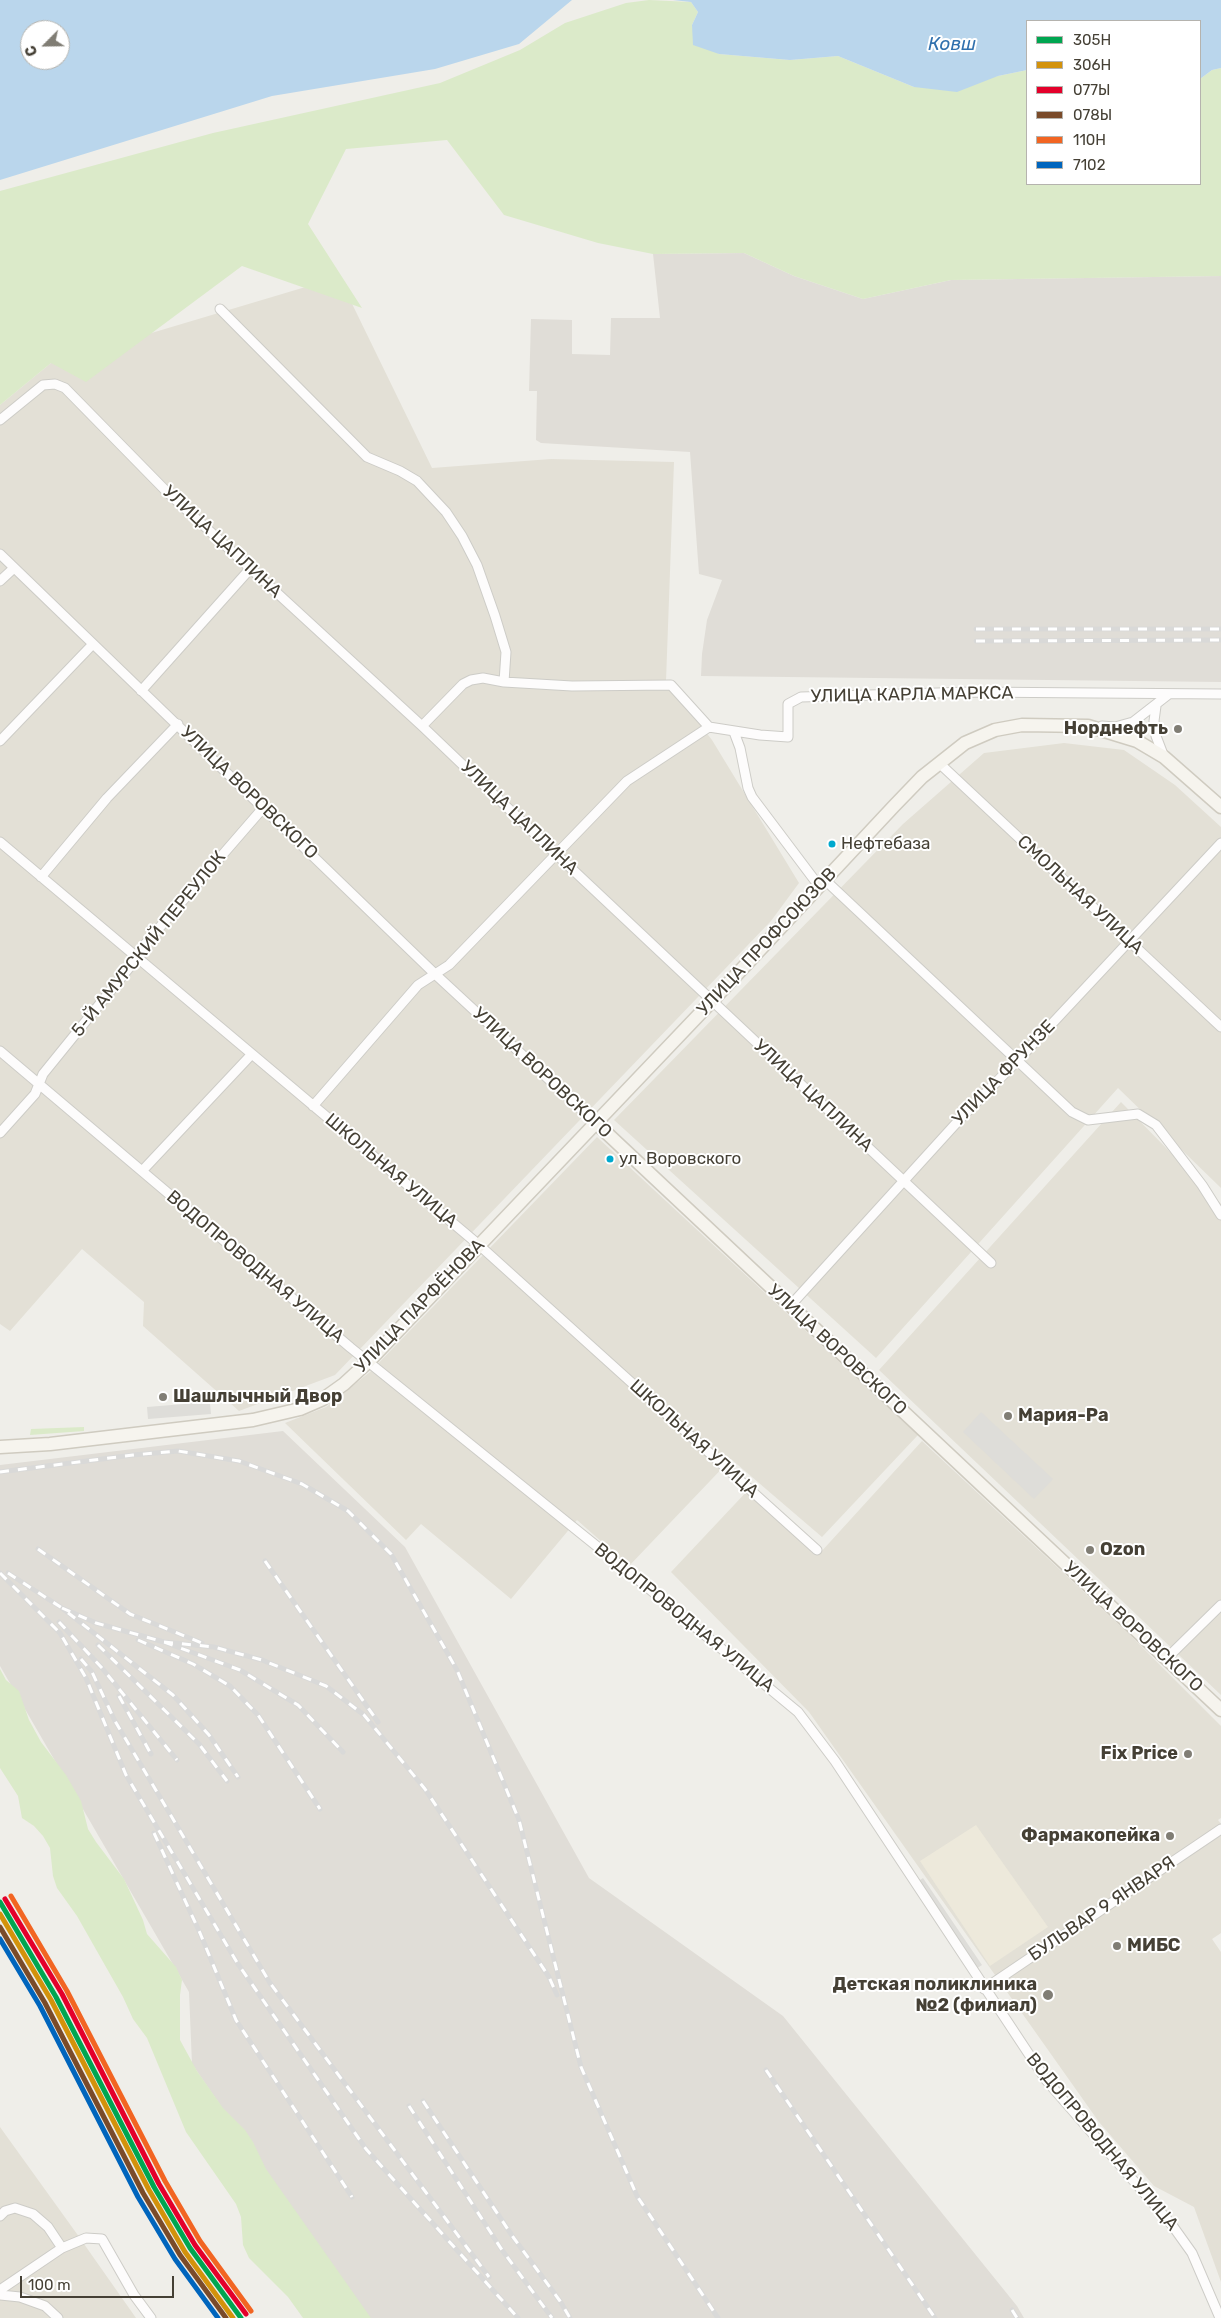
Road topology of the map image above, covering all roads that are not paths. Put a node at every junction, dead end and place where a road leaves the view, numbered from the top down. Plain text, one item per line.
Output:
1 (220, 309) dead end
2 (0, 420) edge
3 (0, 554) edge
4 (14, 568) junction
5 (250, 569) junction
6 (0, 581) edge
7 (92, 644) junction
8 (504, 682) junction
9 (142, 691) junction
10 (1169, 694) junction
11 (1221, 694) edge
12 (1156, 706) junction
13 (178, 724) junction
14 (422, 726) junction
15 (1088, 726) junction
16 (710, 727) junction
17 (734, 732) junction
18 (0, 741) edge
19 (1164, 757) junction
20 (939, 763) junction
21 (1221, 807) edge
22 (263, 808) junction
23 (0, 842) edge
24 (1221, 843) edge
25 (555, 853) junction
26 (41, 877) junction
27 (822, 883) junction
28 (1130, 940) junction
29 (137, 958) junction
30 (435, 974) junction
31 (712, 1001) junction
32 (1221, 1028) edge
33 (0, 1051) edge
34 (251, 1055) junction
35 (1018, 1060) junction
36 (38, 1084) junction
37 (313, 1106) junction
38 (596, 1123) junction
39 (0, 1133) edge
40 (142, 1171) junction
41 (903, 1181) junction
42 (1221, 1215) edge
43 (479, 1245) junction
44 (991, 1263) dead end
45 (790, 1306) junction
46 (369, 1361) junction
47 (0, 1447) edge
48 (817, 1550) dead end
49 (1221, 1605) edge
50 (1166, 1659) junction
51 (1221, 1710) edge
52 (1221, 1829) edge
53 (984, 1989) junction
54 (0, 2216) edge
55 (62, 2248) junction
56 (0, 2290) edge
57 (0, 2295) edge
58 (58, 2318) edge
59 (151, 2318) edge
60 (1220, 2318) edge

1 - 8 street
2 - 5 street, УЛИЦА ЦАПЛИНА
3 - 4 street, УЛИЦА ВОРОВСКОГО
4 - 6 street
4 - 7 street, УЛИЦА ВОРОВСКОГО
5 - 9 street
5 - 14 street, УЛИЦА ЦАПЛИНА
7 - 9 street, УЛИЦА ВОРОВСКОГО
7 - 18 street
8 - 14 street
8 - 16 street
9 - 13 street, УЛИЦА ВОРОВСКОГО
10 - 11 street, УЛИЦА КАРЛА МАРКСА
10 - 12 street
10 - 17 street, УЛИЦА КАРЛА МАРКСА
12 - 15 street
12 - 19 street
13 - 22 street, УЛИЦА ВОРОВСКОГО
13 - 26 street
14 - 25 street, УЛИЦА ЦАПЛИНА
15 - 19 main road, УЛИЦА ПРОФСОЮЗОВ
15 - 20 main road, УЛИЦА ПРОФСОЮЗОВ
16 - 17 street, УЛИЦА КАРЛА МАРКСА
16 - 25 street
17 - 27 street
19 - 21 main road, УЛИЦА ПРОФСОЮЗОВ
20 - 27 main road, УЛИЦА ПРОФСОЮЗОВ
20 - 28 street, СМОЛЬНАЯ УЛИЦА
22 - 29 street, 5-Й АМУРСКИЙ ПЕРЕУЛОК
22 - 30 street, УЛИЦА ВОРОВСКОГО
23 - 26 street, ШКОЛЬНАЯ УЛИЦА
24 - 28 street, УЛИЦА ФРУНЗЕ
25 - 30 street
25 - 31 street, УЛИЦА ЦАПЛИНА
26 - 29 street, ШКОЛЬНАЯ УЛИЦА
27 - 31 main road, УЛИЦА ПРОФСОЮЗОВ
27 - 35 street
28 - 32 street, СМОЛЬНАЯ УЛИЦА
28 - 35 street, УЛИЦА ФРУНЗЕ
29 - 34 street, ШКОЛЬНАЯ УЛИЦА
29 - 36 street, 5-Й АМУРСКИЙ ПЕРЕУЛОК
30 - 37 street
30 - 38 street, УЛИЦА ВОРОВСКОГО
31 - 38 main road, УЛИЦА ПРОФСОЮЗОВ
31 - 41 street, УЛИЦА ЦАПЛИНА
33 - 36 street, ВОДОПРОВОДНАЯ УЛИЦА
34 - 37 street, ШКОЛЬНАЯ УЛИЦА
34 - 40 street
35 - 41 street, УЛИЦА ФРУНЗЕ
35 - 42 street
36 - 39 street, 5-Й АМУРСКИЙ ПЕРЕУЛОК
36 - 40 street, ВОДОПРОВОДНАЯ УЛИЦА
37 - 43 street, ШКОЛЬНАЯ УЛИЦА
38 - 43 main road, УЛИЦА ПАРФЁНОВА
38 - 45 main road, УЛИЦА ВОРОВСКОГО
40 - 46 street, ВОДОПРОВОДНАЯ УЛИЦА
41 - 44 street, УЛИЦА ЦАПЛИНА
41 - 45 street, УЛИЦА ФРУНЗЕ
43 - 46 main road, УЛИЦА ПАРФЁНОВА
43 - 48 street, ШКОЛЬНАЯ УЛИЦА
45 - 50 main road, УЛИЦА ВОРОВСКОГО
46 - 47 main road, УЛИЦА ПАРФЁНОВА
46 - 53 street, ВОДОПРОВОДНАЯ УЛИЦА
49 - 50 street
50 - 51 main road, УЛИЦА ВОРОВСКОГО
52 - 53 street, БУЛЬВАР 9 ЯНВАРЯ
53 - 60 street, ВОДОПРОВОДНАЯ УЛИЦА
54 - 55 street
55 - 56 street
55 - 59 street
57 - 58 street

